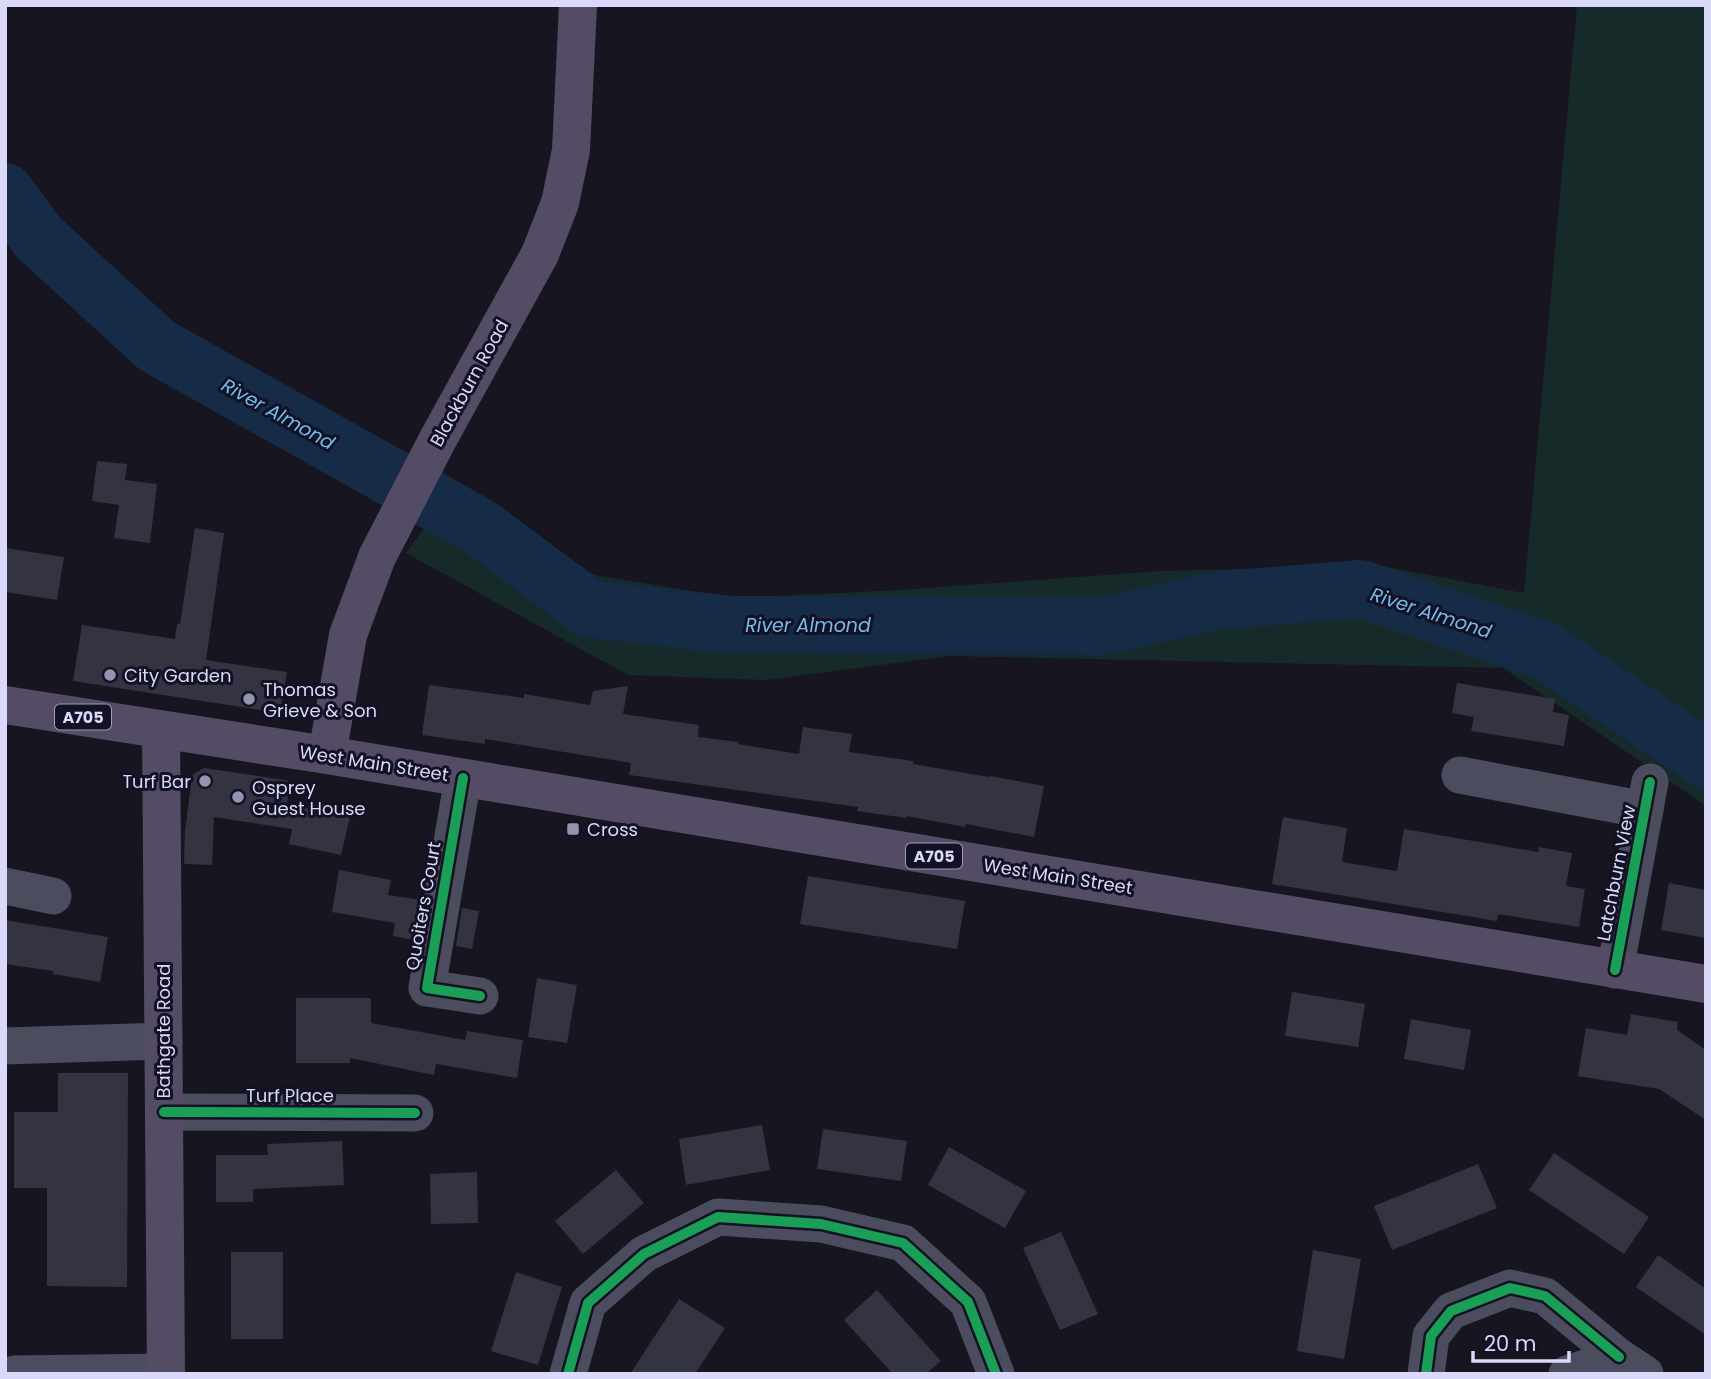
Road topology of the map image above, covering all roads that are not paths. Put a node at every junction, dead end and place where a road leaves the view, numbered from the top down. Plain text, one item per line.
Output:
1 (578, 5) edge
2 (5, 705) edge
3 (161, 730) junction
4 (327, 755) junction
5 (1460, 775) dead end
6 (463, 778) junction
7 (5, 886) edge
8 (52, 896) dead end
9 (1615, 970) junction
10 (1705, 985) edge
11 (480, 996) dead end
12 (164, 1041) junction
13 (5, 1046) edge
14 (164, 1111) junction
15 (415, 1113) dead end
16 (1632, 1365) edge
17 (166, 1373) edge
18 (14, 1374) edge
19 (568, 1374) edge
20 (996, 1374) edge
21 (1426, 1374) edge
22 (1567, 1374) edge

1 - 4 main road, Blackburn Road
2 - 3 main road, A705
3 - 4 main road, West Main Street / A705
3 - 12 main road, Bathgate Road
4 - 6 main road, West Main Street / A705
5 - 9 street, Latchburn View
6 - 9 main road, West Main Street / A705
6 - 11 street, Quoiters Court
7 - 8 street
9 - 10 main road, West Main Street / A705
12 - 13 street
12 - 14 main road, Bathgate Road
14 - 15 street, Turf Place
14 - 17 main road, Bathgate Road
16 - 21 street
16 - 22 street
17 - 18 street
19 - 20 street

